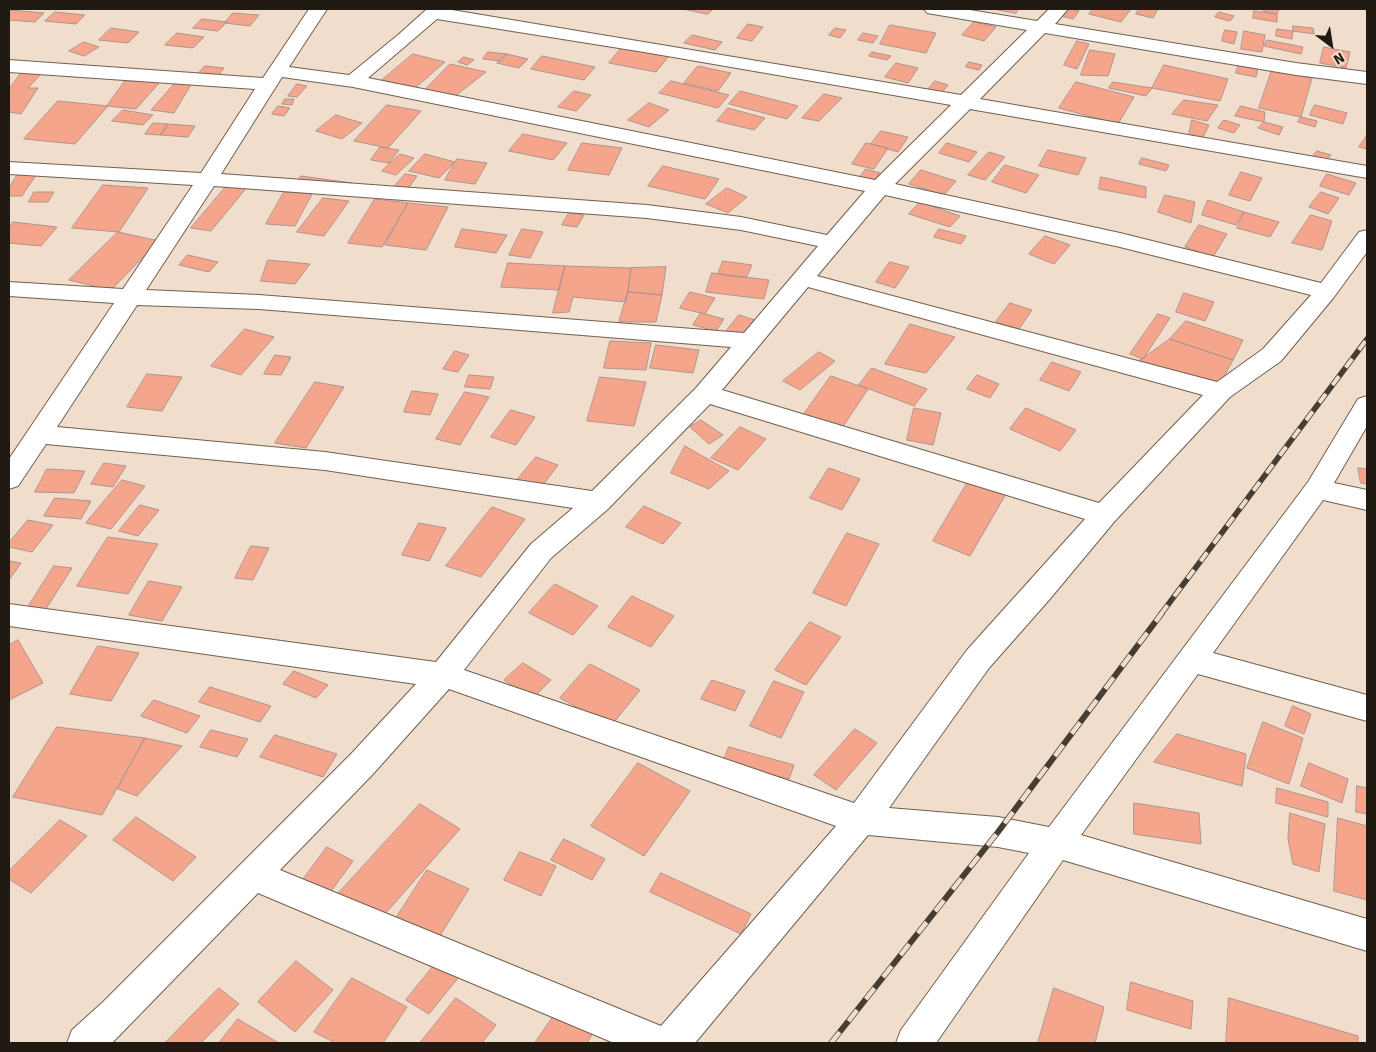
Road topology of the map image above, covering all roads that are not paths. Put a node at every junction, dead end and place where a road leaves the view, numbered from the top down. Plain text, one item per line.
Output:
1 (318, 9) edge
2 (933, 9) edge
3 (435, 11) edge
4 (1051, 18) edge
5 (9, 66) edge
6 (274, 78) junction
7 (1367, 78) edge
8 (353, 81) junction
9 (968, 102) junction
10 (9, 168) edge
11 (1367, 172) edge
12 (208, 179) junction
13 (880, 187) junction
14 (1367, 237) edge
15 (834, 243) junction
16 (803, 279) junction
17 (9, 289) edge
18 (1326, 292) junction
19 (130, 297) junction
20 (750, 341) junction
21 (1221, 391) junction
22 (706, 394) junction
23 (1367, 405) edge
24 (37, 434) junction
25 (9, 478) edge
26 (1317, 490) junction
27 (1367, 500) edge
28 (598, 502) junction
29 (1104, 515) junction
30 (9, 615) edge
31 (1193, 660) junction
32 (443, 675) junction
33 (1367, 708) edge
34 (861, 820) junction
35 (1056, 843) junction
36 (253, 875) junction
37 (1367, 935) edge
38 (85, 1043) edge
39 (657, 1043) edge
40 (671, 1043) edge
41 (914, 1043) edge

1 - 6 street
2 - 4 street
3 - 8 street
3 - 9 street
4 - 7 street
4 - 9 street
5 - 6 street
6 - 8 street
6 - 12 street
8 - 13 street
9 - 11 street
9 - 13 street
10 - 12 street
12 - 15 street
12 - 19 street
13 - 15 street
13 - 18 street
14 - 18 street
15 - 16 street
16 - 20 street
16 - 21 street
17 - 19 street
18 - 21 street
19 - 20 street
19 - 24 street
20 - 22 street
21 - 29 street
22 - 28 street
22 - 29 street
23 - 26 street
24 - 25 street
24 - 28 street
26 - 27 street
26 - 31 street
28 - 32 street
29 - 34 street
30 - 32 street
31 - 33 street
31 - 35 street
32 - 34 street
32 - 36 street
34 - 35 street
34 - 40 street
35 - 37 street
35 - 41 street
36 - 38 street
36 - 39 street

